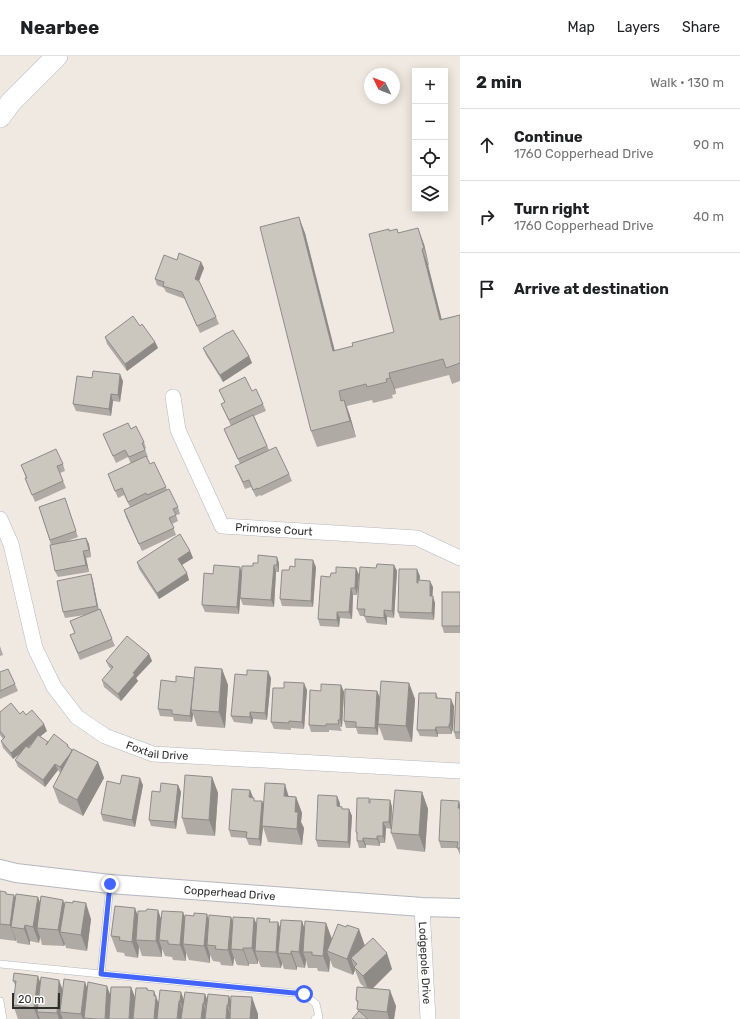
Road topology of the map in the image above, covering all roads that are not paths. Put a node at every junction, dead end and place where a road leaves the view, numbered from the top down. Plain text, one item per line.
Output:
1 (57, 56) edge
2 (0, 117) edge
3 (173, 397) dead end
4 (0, 519) edge
5 (460, 558) edge
6 (460, 771) edge
7 (0, 870) edge
8 (110, 884) junction
9 (422, 907) junction
10 (460, 908) edge
11 (0, 964) edge
12 (101, 974) junction
13 (0, 1000) edge
14 (3, 1019) edge
15 (315, 1019) edge
16 (428, 1019) edge

1 - 2 main road
3 - 5 street, Primrose Court
4 - 6 street, Foxtail Drive
7 - 8 street, Copperhead Drive
8 - 9 street, Copperhead Drive
8 - 12 lane
9 - 10 street, Copperhead Drive
9 - 16 street, Lodgepole Drive
11 - 12 lane
12 - 15 lane
13 - 14 lane

